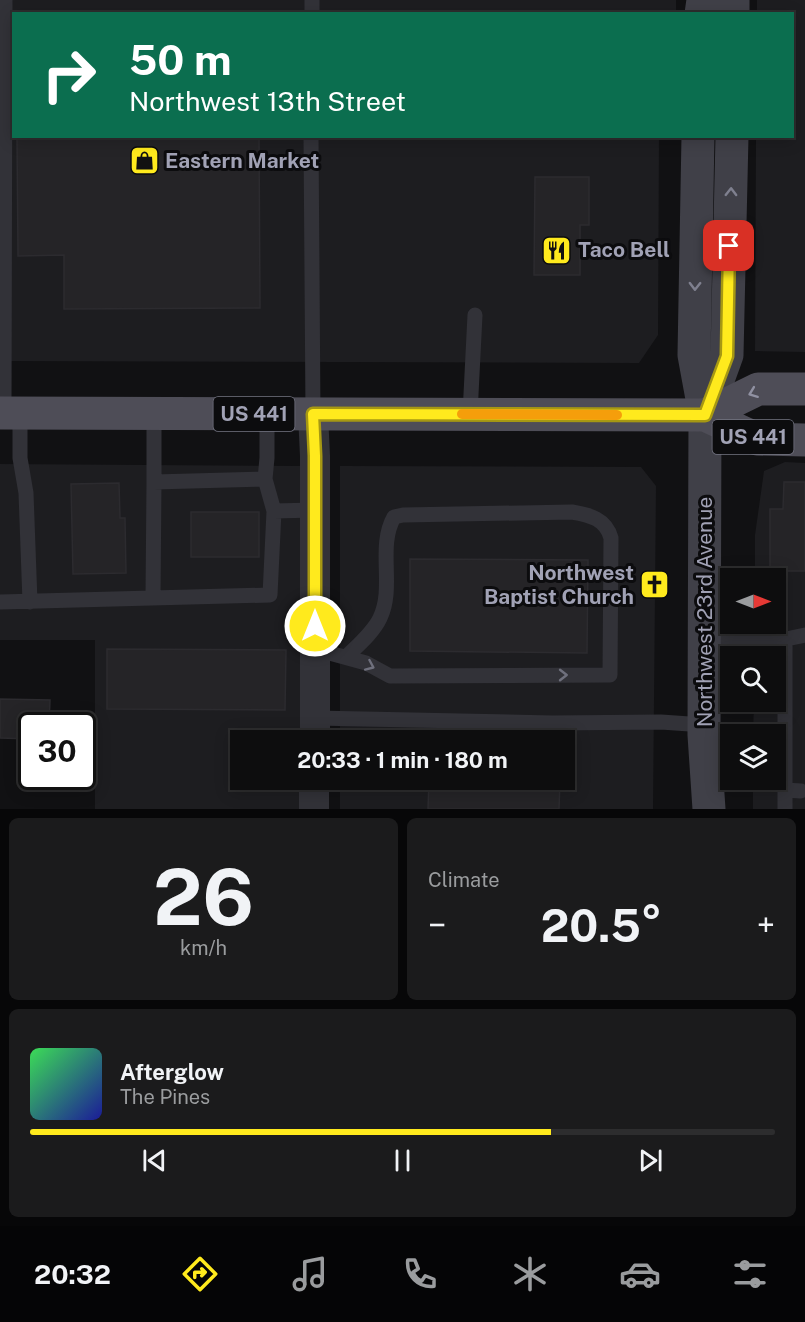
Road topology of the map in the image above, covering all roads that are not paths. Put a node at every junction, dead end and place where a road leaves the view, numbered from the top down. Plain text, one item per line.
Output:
1 (5, 0) edge
2 (311, 138) edge
3 (698, 138) edge
4 (732, 138) edge
5 (475, 315) dead end
6 (805, 389) edge
7 (8, 413) edge
8 (154, 413) junction
9 (267, 414) junction
10 (313, 414) junction
11 (470, 414) junction
12 (705, 415) junction
13 (805, 440) edge
14 (265, 480) junction
15 (154, 482) junction
16 (315, 510) junction
17 (274, 511) junction
18 (153, 597) junction
19 (0, 602) edge
20 (30, 602) junction
21 (805, 635) edge
22 (785, 638) junction
23 (705, 644) junction
24 (785, 646) edge
25 (315, 649) junction
26 (346, 657) junction
27 (801, 681) dead end
28 (786, 682) edge
29 (786, 686) edge
30 (704, 725) junction
31 (315, 729) edge
32 (786, 782) edge
33 (314, 790) edge
34 (784, 790) joint
35 (801, 791) dead end
36 (314, 809) edge
37 (709, 809) edge
38 (784, 809) edge

1 - 7 lane
2 - 10 lane
3 -> 12 street, Northwest 23rd Avenue
12 -> 4 street, Northwest 23rd Avenue
5 - 11 lane
6 -> 12 main road, US 441
7 - 8 main road, US 441
7 - 20 lane
8 - 9 main road, US 441
8 - 15 lane
9 - 10 main road, US 441
9 - 14 lane
10 - 11 main road, US 441
10 - 16 street
11 - 12 main road, US 441
12 - 13 main road, US 441
12 - 23 street, Northwest 23rd Avenue
14 - 15 lane
14 - 17 lane
15 - 18 lane
16 - 17 lane
16 - 25 street
17 - 18 lane
18 - 20 lane
19 - 20 lane
21 - 22 lane
22 - 23 lane
22 - 24 lane
23 - 30 street, Northwest 23rd Avenue
25 - 26 lane
25 - 31 street
26 -> 26 lane
27 - 28 lane
29 - 32 lane
30 - 31 lane
30 - 37 street, Northwest 23rd Avenue
33 - 36 street
34 - 35 lane
34 - 38 lane

